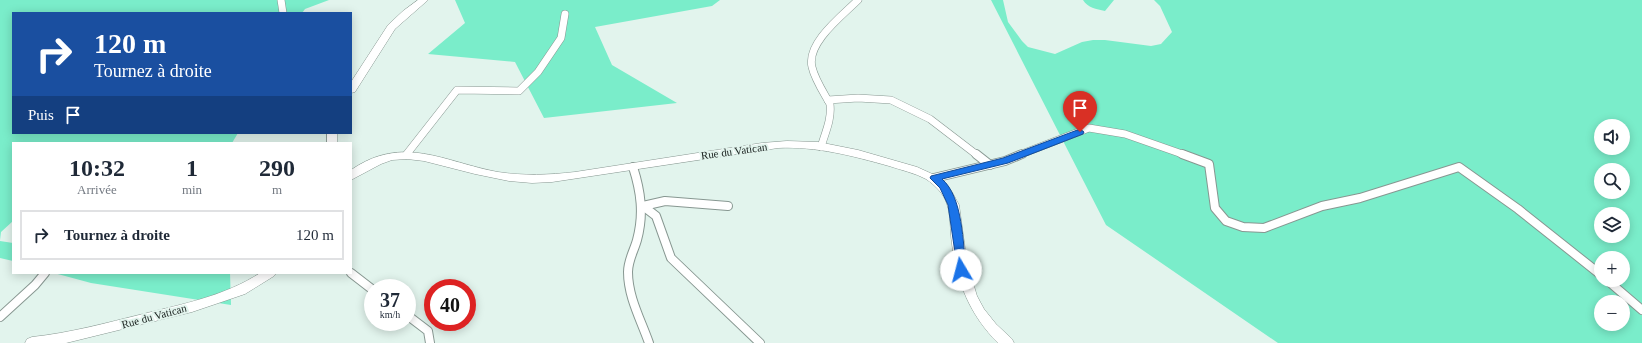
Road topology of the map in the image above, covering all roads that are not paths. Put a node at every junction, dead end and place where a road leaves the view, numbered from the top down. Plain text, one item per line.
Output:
1 (281, 0) edge
2 (424, 0) edge
3 (858, 0) edge
4 (283, 12) edge
5 (565, 14) dead end
6 (352, 88) edge
7 (828, 100) junction
8 (821, 147) junction
9 (406, 155) junction
10 (990, 165) junction
11 (634, 167) junction
12 (352, 175) edge
13 (934, 178) junction
14 (643, 206) junction
15 (728, 206) dead end
16 (1594, 269) edge
17 (44, 274) edge
18 (268, 274) edge
19 (352, 274) edge
20 (364, 283) edge
21 (1615, 287) edge
22 (1642, 310) edge
23 (0, 317) edge
24 (416, 322) edge
25 (32, 343) edge
26 (430, 343) edge
27 (650, 343) edge
28 (760, 343) edge
29 (1007, 343) edge

1 - 4 street
2 - 6 street
3 - 7 street
5 - 9 street
7 - 8 street
7 - 10 street
8 - 11 street, Rue du Vatican
8 - 13 street, Rue du Vatican
9 - 11 street, Rue du Vatican
9 - 12 street, Rue du Vatican
10 - 13 street
10 - 16 street
11 - 14 street
13 - 29 street, Rue du Vatican
14 - 15 street
14 - 27 street
14 - 28 street
17 - 23 street
18 - 25 street, Rue du Vatican
19 - 20 street
21 - 22 street
24 - 26 street

